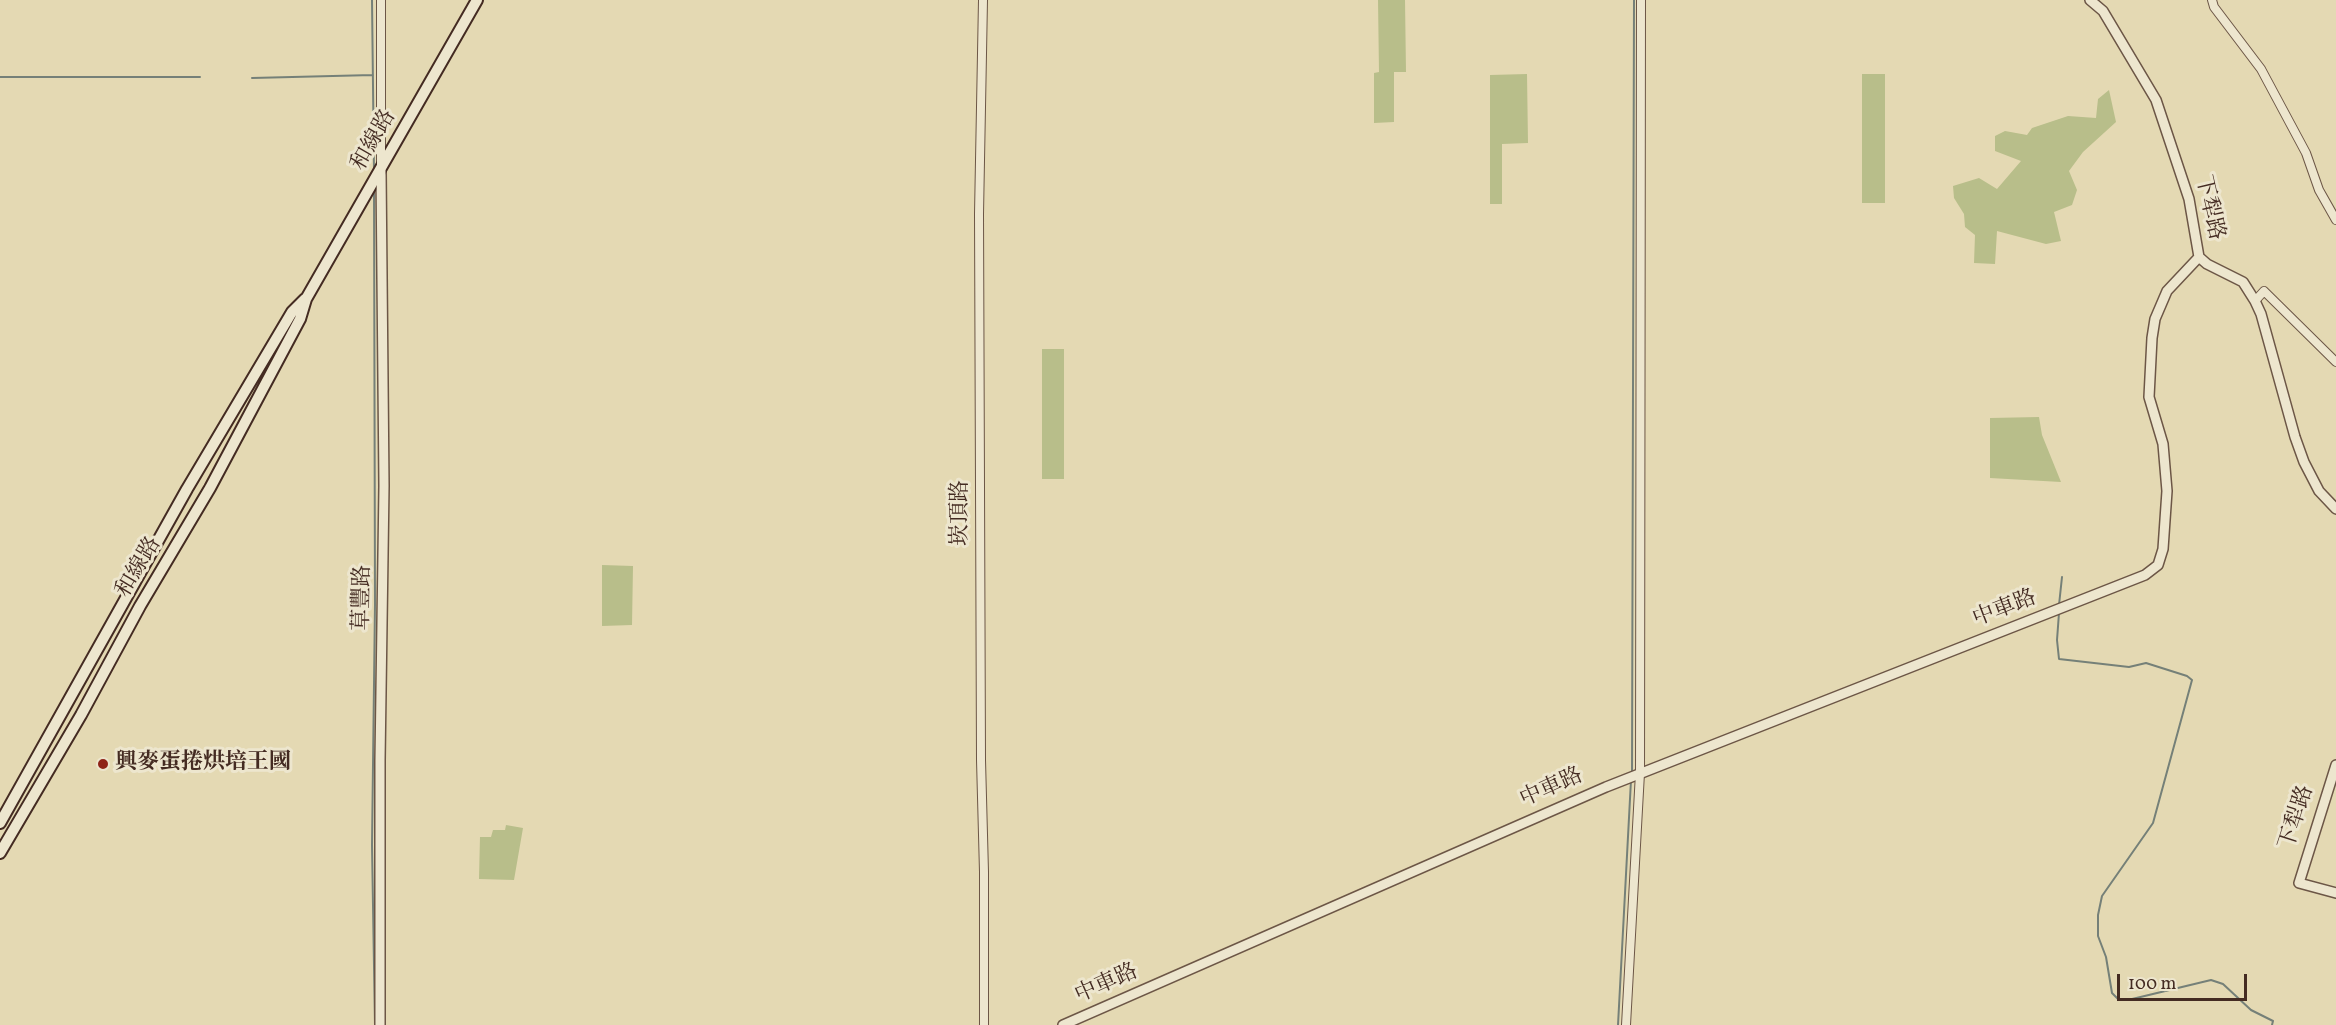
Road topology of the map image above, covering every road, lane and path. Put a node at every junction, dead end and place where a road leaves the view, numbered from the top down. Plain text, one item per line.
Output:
1 (381, 0) edge
2 (477, 0) edge
3 (983, 0) edge
4 (1641, 0) edge
5 (2090, 0) edge
6 (2212, 0) edge
7 (381, 171) junction
8 (2336, 220) edge
9 (2199, 257) junction
10 (306, 299) junction
11 (2255, 301) junction
12 (2336, 362) edge
13 (2336, 509) edge
14 (2336, 765) edge
15 (1640, 772) junction
16 (21, 788) junction
17 (33, 794) junction
18 (0, 823) edge
19 (0, 853) edge
20 (2336, 893) edge
21 (380, 1025) edge
22 (984, 1025) edge
23 (1064, 1025) edge
24 (1626, 1025) edge

1 - 7 street
2 - 7 main road, 和線路
3 - 22 street, 崁頂路
4 - 15 street
5 - 9 street, 下犁路
6 - 8 street
7 - 10 main road, 和線路
7 - 21 street, 草豐路
9 - 11 street, 下犁路
9 - 15 street, 中車路
10 - 16 main road, 和線路
10 - 17 main road, 和線路
11 - 12 street
11 - 13 street, 下犁路
14 - 20 street, 下犁路
15 - 23 street, 中車路
15 - 24 street
16 - 17 main road
16 - 18 main road, 和線路
17 - 19 main road, 和線路

